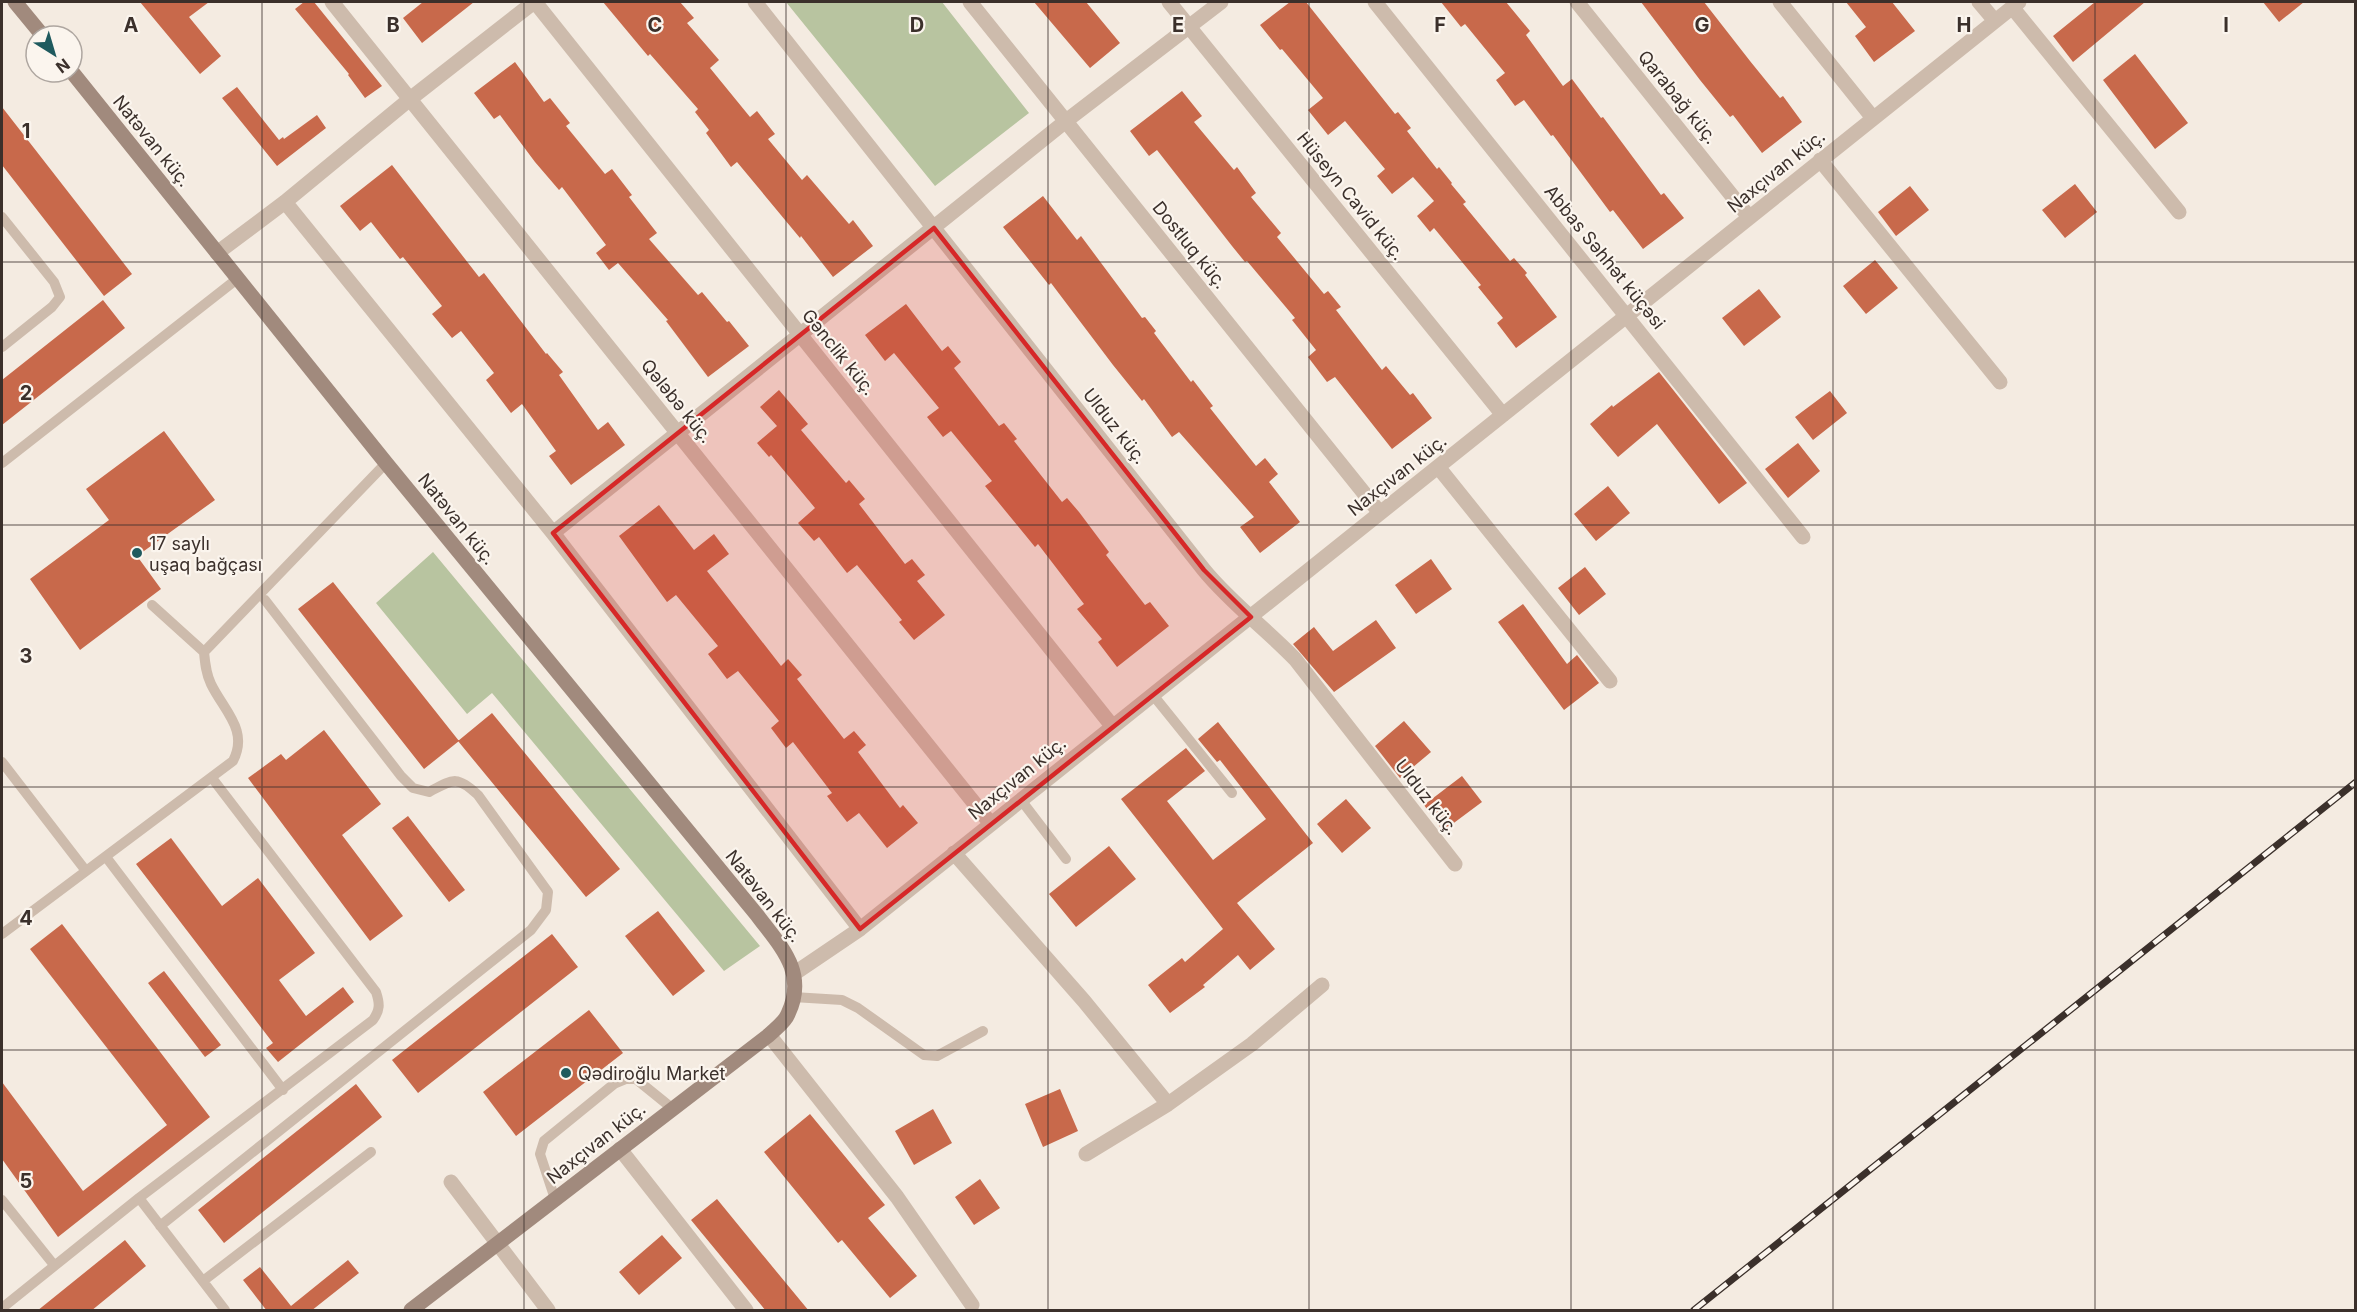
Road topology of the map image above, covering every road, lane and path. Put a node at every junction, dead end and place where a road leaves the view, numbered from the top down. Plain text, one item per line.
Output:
1 (15, 2) edge
2 (333, 2) edge
3 (535, 2) edge
4 (755, 2) edge
5 (970, 2) edge
6 (1169, 2) edge
7 (1221, 2) edge
8 (1375, 2) edge
9 (1577, 2) edge
10 (1780, 2) edge
11 (1979, 2) edge
12 (2015, 4) edge
13 (1995, 21) junction
14 (33, 24) edge
15 (1189, 26) junction
16 (82, 84) edge
17 (410, 99) junction
18 (1873, 118) junction
19 (1066, 121) junction
20 (1820, 160) junction
21 (285, 202) junction
22 (2179, 212) dead end
23 (2, 217) edge
24 (1749, 218) junction
25 (934, 228) junction
26 (217, 253) junction
27 (237, 279) junction
28 (1627, 315) junction
29 (801, 335) junction
30 (2, 347) edge
31 (2000, 382) dead end
32 (1503, 415) junction
33 (678, 433) junction
34 (386, 463) junction
35 (2, 464) edge
36 (1439, 468) junction
37 (1380, 513) junction
38 (553, 533) junction
39 (1803, 537) dead end
40 (265, 600) dead end
41 (152, 605) dead end
42 (1251, 617) junction
43 (204, 652) junction
44 (1610, 681) dead end
45 (1153, 695) junction
46 (1113, 727) junction
47 (2, 762) edge
48 (212, 778) junction
49 (1232, 794) dead end
50 (1022, 800) junction
51 (992, 824) junction
52 (954, 854) junction
53 (106, 857) junction
54 (1066, 859) dead end
55 (1455, 864) dead end
56 (86, 871) junction
57 (860, 929) junction
58 (2, 934) edge
59 (795, 973) junction
60 (1322, 985) dead end
61 (793, 997) junction
62 (983, 1031) dead end
63 (769, 1035) junction
64 (283, 1090) junction
65 (1168, 1104) junction
66 (673, 1109) junction
67 (620, 1149) junction
68 (371, 1152) dead end
69 (1086, 1154) dead end
70 (451, 1182) dead end
71 (139, 1198) junction
72 (555, 1199) junction
73 (2, 1200) edge
74 (160, 1226) junction
75 (497, 1243) junction
76 (54, 1265) junction
77 (203, 1281) junction
78 (972, 1305) dead end
79 (2, 1308) edge
80 (225, 1311) edge
81 (411, 1311) edge
82 (548, 1311) edge
83 (746, 1311) edge

1 - 14 street
2 - 17 street, Qələbə küç.
3 - 17 street
3 - 29 street, Gənclik küç.
4 - 25 street, Ulduz küç.
5 - 19 street, Dostluq küç.
6 - 15 street, Hüseyn Cavid küç.
7 - 15 street
8 - 28 street, Abbas Səhhət küçəsi
9 - 24 street, Qarabağ küç.
10 - 18 street
11 - 13 street
12 - 13 street, Naxçıvan küç.
12 - 22 street
13 - 18 street, Naxçıvan küç.
15 - 19 street
15 - 32 street, Hüseyn Cavid küç.
16 - 26 street, Natəvan küç.
17 - 21 street
17 - 33 street, Qələbə küç.
18 - 20 street, Naxçıvan küç.
19 - 25 street
19 - 37 street, Dostluq küç.
20 - 24 street, Naxçıvan küç.
20 - 31 street
21 - 26 street
21 - 38 street
23 - 30 lane
24 - 28 street, Naxçıvan küç.
25 - 29 street
25 - 42 street, Ulduz küç.
26 - 27 street, Natəvan küç.
27 - 34 street, Natəvan küç.
27 - 35 lane
28 - 32 street, Naxçıvan küç.
28 - 39 street, Abbas Səhhət küçəsi
29 - 33 street
29 - 46 street, Gənclik küç.
32 - 36 street, Naxçıvan küç.
33 - 38 street
33 - 51 street, Qələbə küç.
34 - 43 lane
34 - 59 street, Natəvan küç.
36 - 37 street, Naxçıvan küç.
36 - 44 street
37 - 42 street, Naxçıvan küç.
38 - 57 street
40 - 74 lane
41 - 43 lane
42 - 45 street, Naxçıvan küç.
42 - 55 street, Ulduz küç.
43 - 48 lane
45 - 46 street, Naxçıvan küç.
45 - 49 lane
46 - 50 street, Naxçıvan küç.
47 - 56 lane
48 - 53 lane
48 - 64 lane
50 - 51 street, Naxçıvan küç.
50 - 54 lane
51 - 52 street, Naxçıvan küç.
52 - 57 street, Naxçıvan küç.
52 - 65 street
53 - 56 lane
53 - 64 lane
56 - 58 lane
57 - 59 street, Naxçıvan küç.
59 - 61 street, Natəvan küç.
60 - 65 street
61 - 62 lane
61 - 63 street, Naxçıvan küç.
63 - 66 street, Naxçıvan küç.
63 - 78 street
64 - 71 lane
65 - 69 street
66 - 67 street, Naxçıvan küç.
66 - 72 lane
67 - 72 street, Naxçıvan küç.
67 - 83 street
68 - 77 lane
70 - 75 street
71 - 74 lane
71 - 76 lane
72 - 75 street, Naxçıvan küç.
73 - 76 lane
74 - 77 lane
75 - 81 street, Naxçıvan küç.
75 - 82 street
76 - 79 lane
77 - 80 lane

